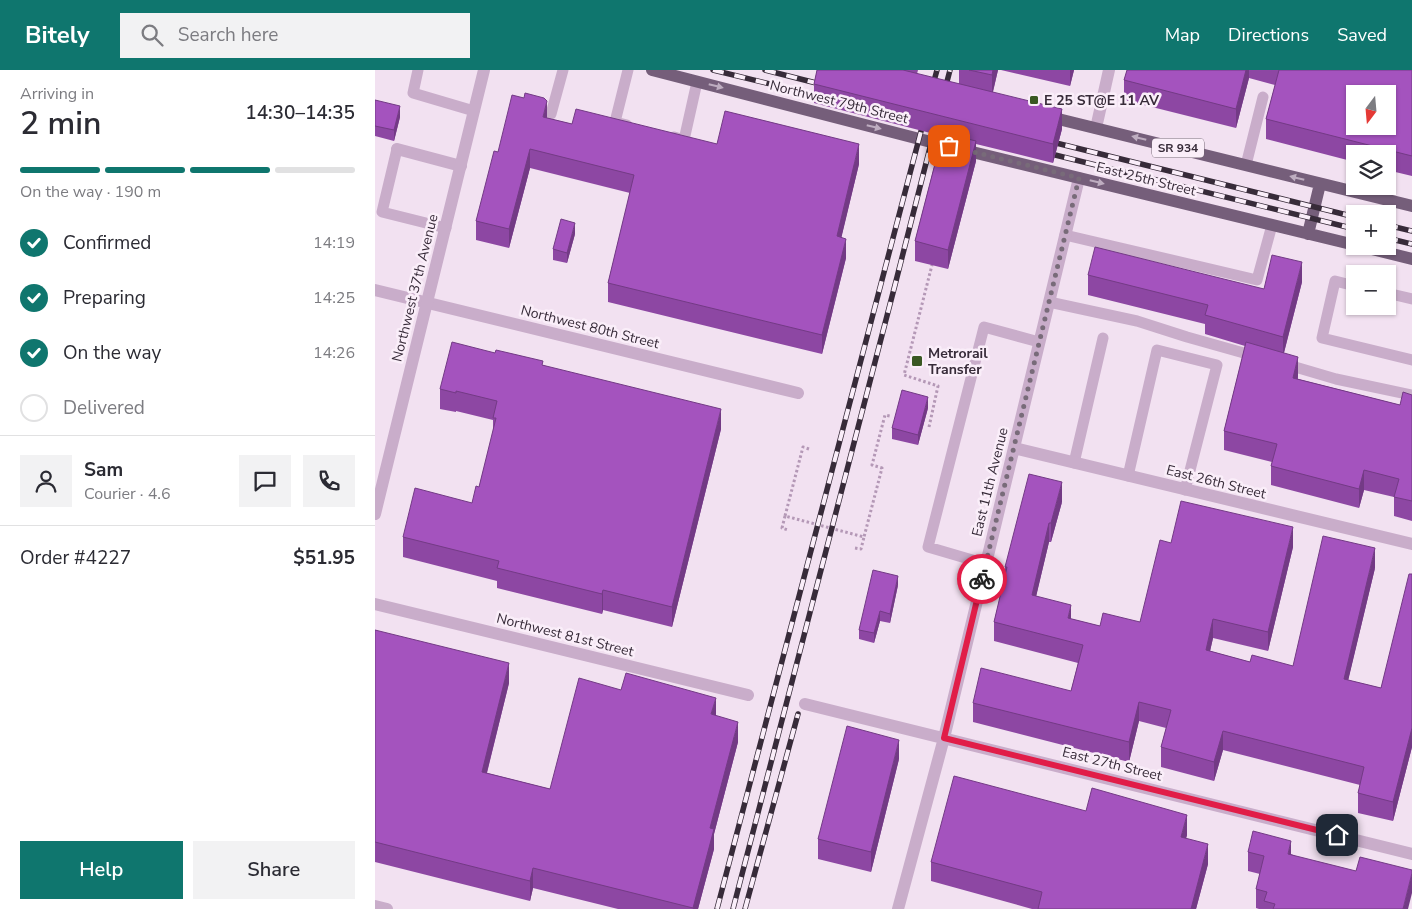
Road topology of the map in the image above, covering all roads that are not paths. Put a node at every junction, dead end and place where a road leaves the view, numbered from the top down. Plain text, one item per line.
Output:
1 (418, 70) edge
2 (484, 70) edge
3 (563, 70) edge
4 (627, 70) edge
5 (652, 70) edge
6 (1109, 70) edge
7 (697, 82) junction
8 (1263, 97) dead end
9 (474, 111) junction
10 (1029, 112) edge
11 (551, 114) dead end
12 (1096, 128) junction
13 (641, 129) edge
14 (667, 135) edge
15 (931, 142) joint
16 (397, 148) joint
17 (1246, 165) junction
18 (461, 166) junction
19 (1079, 178) junction
20 (1320, 184) junction
21 (1412, 206) edge
22 (1272, 225) junction
23 (446, 228) junction
24 (1308, 234) junction
25 (1065, 235) junction
26 (1346, 243) edge
27 (1396, 255) edge
28 (1412, 259) edge
29 (1346, 284) edge
30 (375, 290) edge
31 (1396, 295) edge
32 (1412, 299) edge
33 (1049, 302) junction
34 (427, 303) junction
35 (1103, 338) dead end
36 (1039, 342) junction
37 (1412, 360) edge
38 (798, 393) dead end
39 (1412, 395) edge
40 (1014, 448) junction
41 (1074, 463) junction
42 (1128, 476) junction
43 (1185, 490) junction
44 (375, 514) edge
45 (1412, 544) edge
46 (986, 564) junction
47 (375, 604) edge
48 (747, 695) dead end
49 (805, 704) dead end
50 (944, 738) junction
51 (1412, 854) edge
52 (375, 906) edge
53 (387, 909) edge
54 (898, 909) edge

1 - 9 lane
2 - 9 street, Northwest 37th Avenue
3 - 11 lane
4 - 13 lane
5 - 7 main road, Northwest 79th Street
6 - 12 street
7 - 14 lane
7 -> 15 main road, Northwest 79th Street
8 - 17 lane
9 - 18 street, Northwest 37th Avenue
10 - 12 main road, SR 934
17 -> 12 main road, SR 934
15 - 19 main road, East 25th Street
16 - 18 street
16 - 23 lane
20 -> 17 main road, SR 934
18 - 23 street, Northwest 37th Avenue
19 -> 22 main road, East 25th Street
19 - 25 street, East 11th Avenue
20 - 21 main road, SR 934
20 - 24 main road
22 - 24 main road, East 25th Street
22 - 25 lane
23 - 34 street, Northwest 37th Avenue
24 - 26 main road, East 25th Street
25 - 33 street, East 11th Avenue
27 - 28 main road
29 - 37 lane
30 - 34 street, Northwest 80th Street
31 - 32 lane
33 - 36 street, East 11th Avenue
33 - 39 lane
34 - 38 street, Northwest 80th Street
34 - 44 street, Northwest 37th Avenue
35 - 41 lane
36 - 40 street, East 11th Avenue
36 - 46 lane
40 - 41 street, East 26th Street
40 - 46 street, East 11th Avenue
41 - 42 street, East 26th Street
42 - 43 street, East 26th Street
42 - 43 lane
43 - 45 street, East 26th Street
46 - 50 street, East 11th Avenue
47 - 48 street, Northwest 81st Street
49 - 50 street, East 27th Street
50 - 51 street, East 27th Street
50 - 54 street, East 11th Avenue
52 - 53 street

